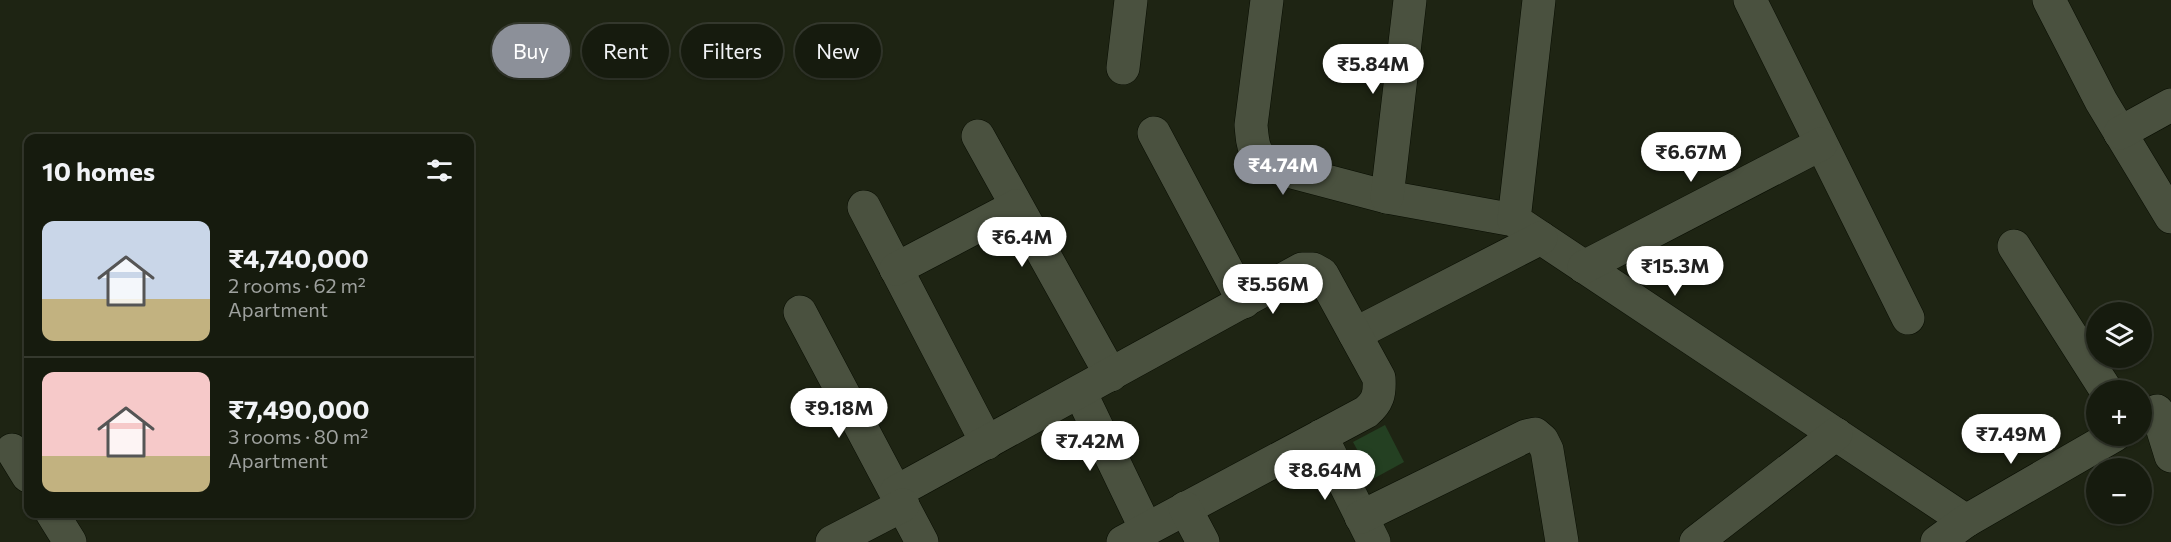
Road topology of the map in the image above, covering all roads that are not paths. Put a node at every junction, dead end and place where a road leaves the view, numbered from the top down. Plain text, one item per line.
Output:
1 (1131, 0) edge
2 (1267, 0) edge
3 (1410, 0) edge
4 (1539, 0) edge
5 (1750, 0) edge
6 (2049, 0) edge
7 (1123, 68) dead end
8 (2171, 105) edge
9 (1154, 133) dead end
10 (2121, 133) junction
11 (978, 136) dead end
12 (1821, 144) junction
13 (1388, 197) junction
14 (1016, 206) junction
15 (864, 207) dead end
16 (2171, 217) edge
17 (1527, 229) junction
18 (2014, 246) dead end
19 (1584, 267) junction
20 (896, 269) junction
21 (1244, 302) junction
22 (800, 312) dead end
23 (1908, 318) dead end
24 (1354, 334) junction
25 (1111, 375) junction
26 (2100, 380) edge
27 (1080, 392) junction
28 (2157, 411) edge
29 (1836, 434) junction
30 (1321, 436) junction
31 (987, 443) junction
32 (2096, 446) edge
33 (2171, 456) edge
34 (899, 499) junction
35 (1185, 508) junction
36 (55, 518) edge
37 (1966, 521) junction
38 (1368, 529) edge
39 (1135, 536) edge
40 (70, 542) edge
41 (832, 542) edge
42 (922, 542) edge
43 (1203, 542) edge
44 (1562, 542) edge
45 (1696, 542) edge
46 (1937, 542) edge

1 - 7 street
2 - 13 street
3 - 13 street
4 - 17 street
5 - 12 street
6 - 10 street
8 - 10 street
9 - 21 street
10 - 16 street
11 - 14 street
12 - 19 street
12 - 23 street
13 - 17 street
14 - 20 street
14 - 25 street
15 - 20 street
17 - 19 street
17 - 24 street
18 - 26 street
19 - 29 street
20 - 31 street
21 - 24 street
21 - 25 street
22 - 34 street
24 - 30 street
25 - 27 street
27 - 31 street
27 - 39 street
28 - 33 street
29 - 37 street
29 - 45 street
30 - 35 street
30 - 38 street
31 - 34 street
32 - 37 street
34 - 41 street
34 - 42 street
35 - 39 street
35 - 43 street
36 - 40 street
37 - 46 street
38 - 44 street

